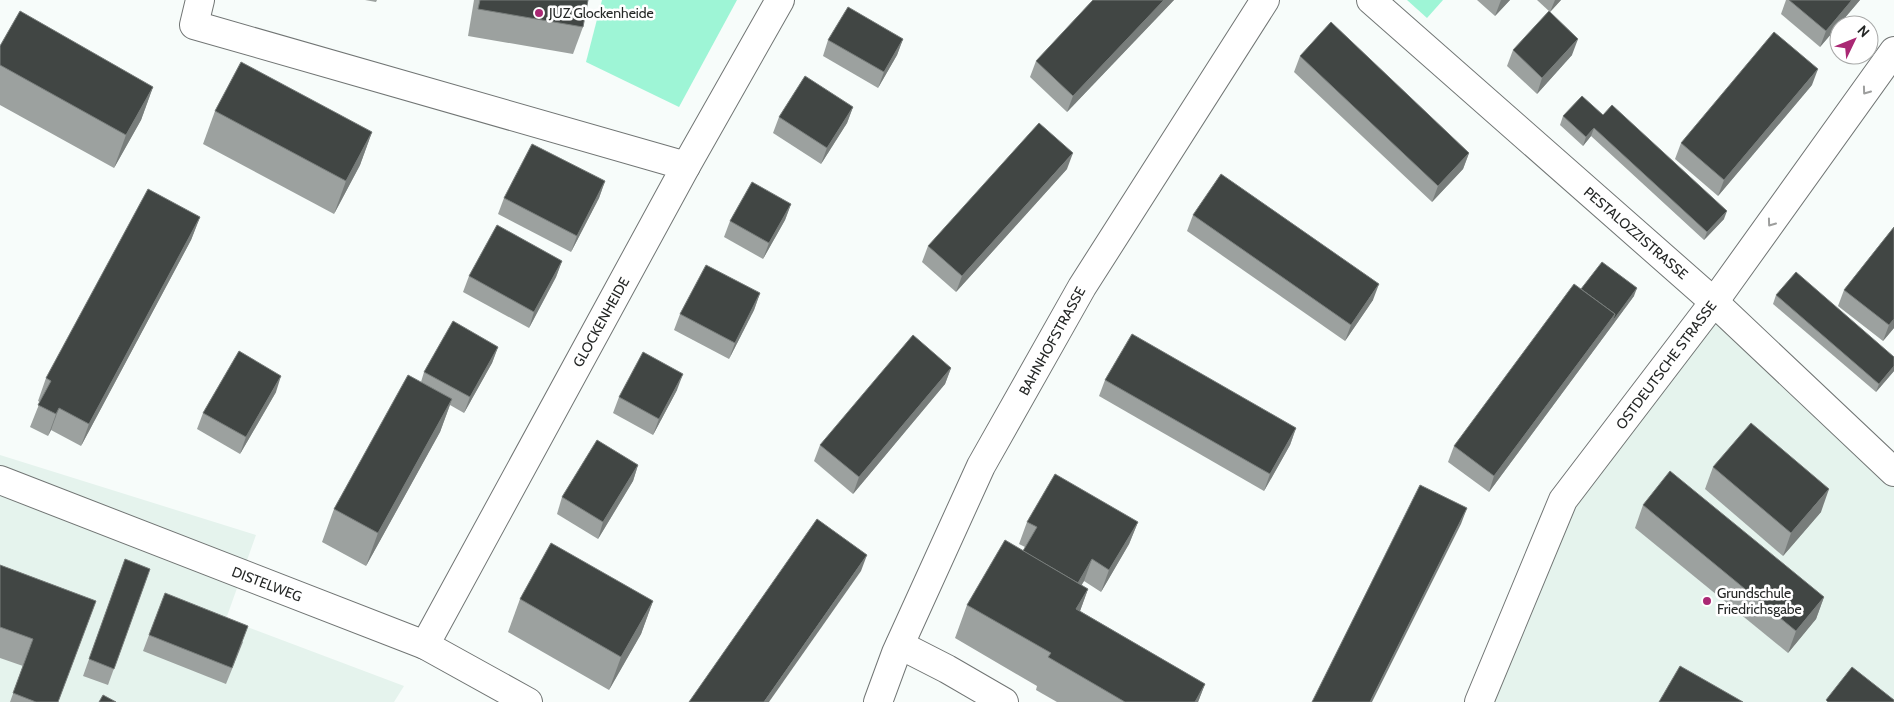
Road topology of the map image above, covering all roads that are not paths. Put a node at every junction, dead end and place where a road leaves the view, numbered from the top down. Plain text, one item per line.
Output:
1 (200, 0) edge
2 (780, 0) edge
3 (1265, 0) edge
4 (1371, 0) edge
5 (1894, 51) edge
6 (686, 166) junction
7 (1714, 302) junction
8 (1894, 472) edge
9 (0, 480) edge
10 (424, 645) junction
11 (900, 645) junction
12 (528, 702) edge
13 (878, 702) edge
14 (1004, 702) edge
15 (1479, 702) edge

1 - 6 street
2 - 6 street, GLOCKENHEIDE
3 - 11 street, BAHNHOFSTRASSE
4 - 7 street, PESTALOZZISTRASSE
5 -> 7 street, OSTDEUTSCHE STRASSE
6 - 10 street, GLOCKENHEIDE
7 - 8 street, PESTALOZZISTRASSE
7 - 15 street, OSTDEUTSCHE STRASSE
9 - 10 street, DISTELWEG
10 - 12 street, DISTELWEG
11 - 13 street, BAHNHOFSTRASSE
11 - 14 street

